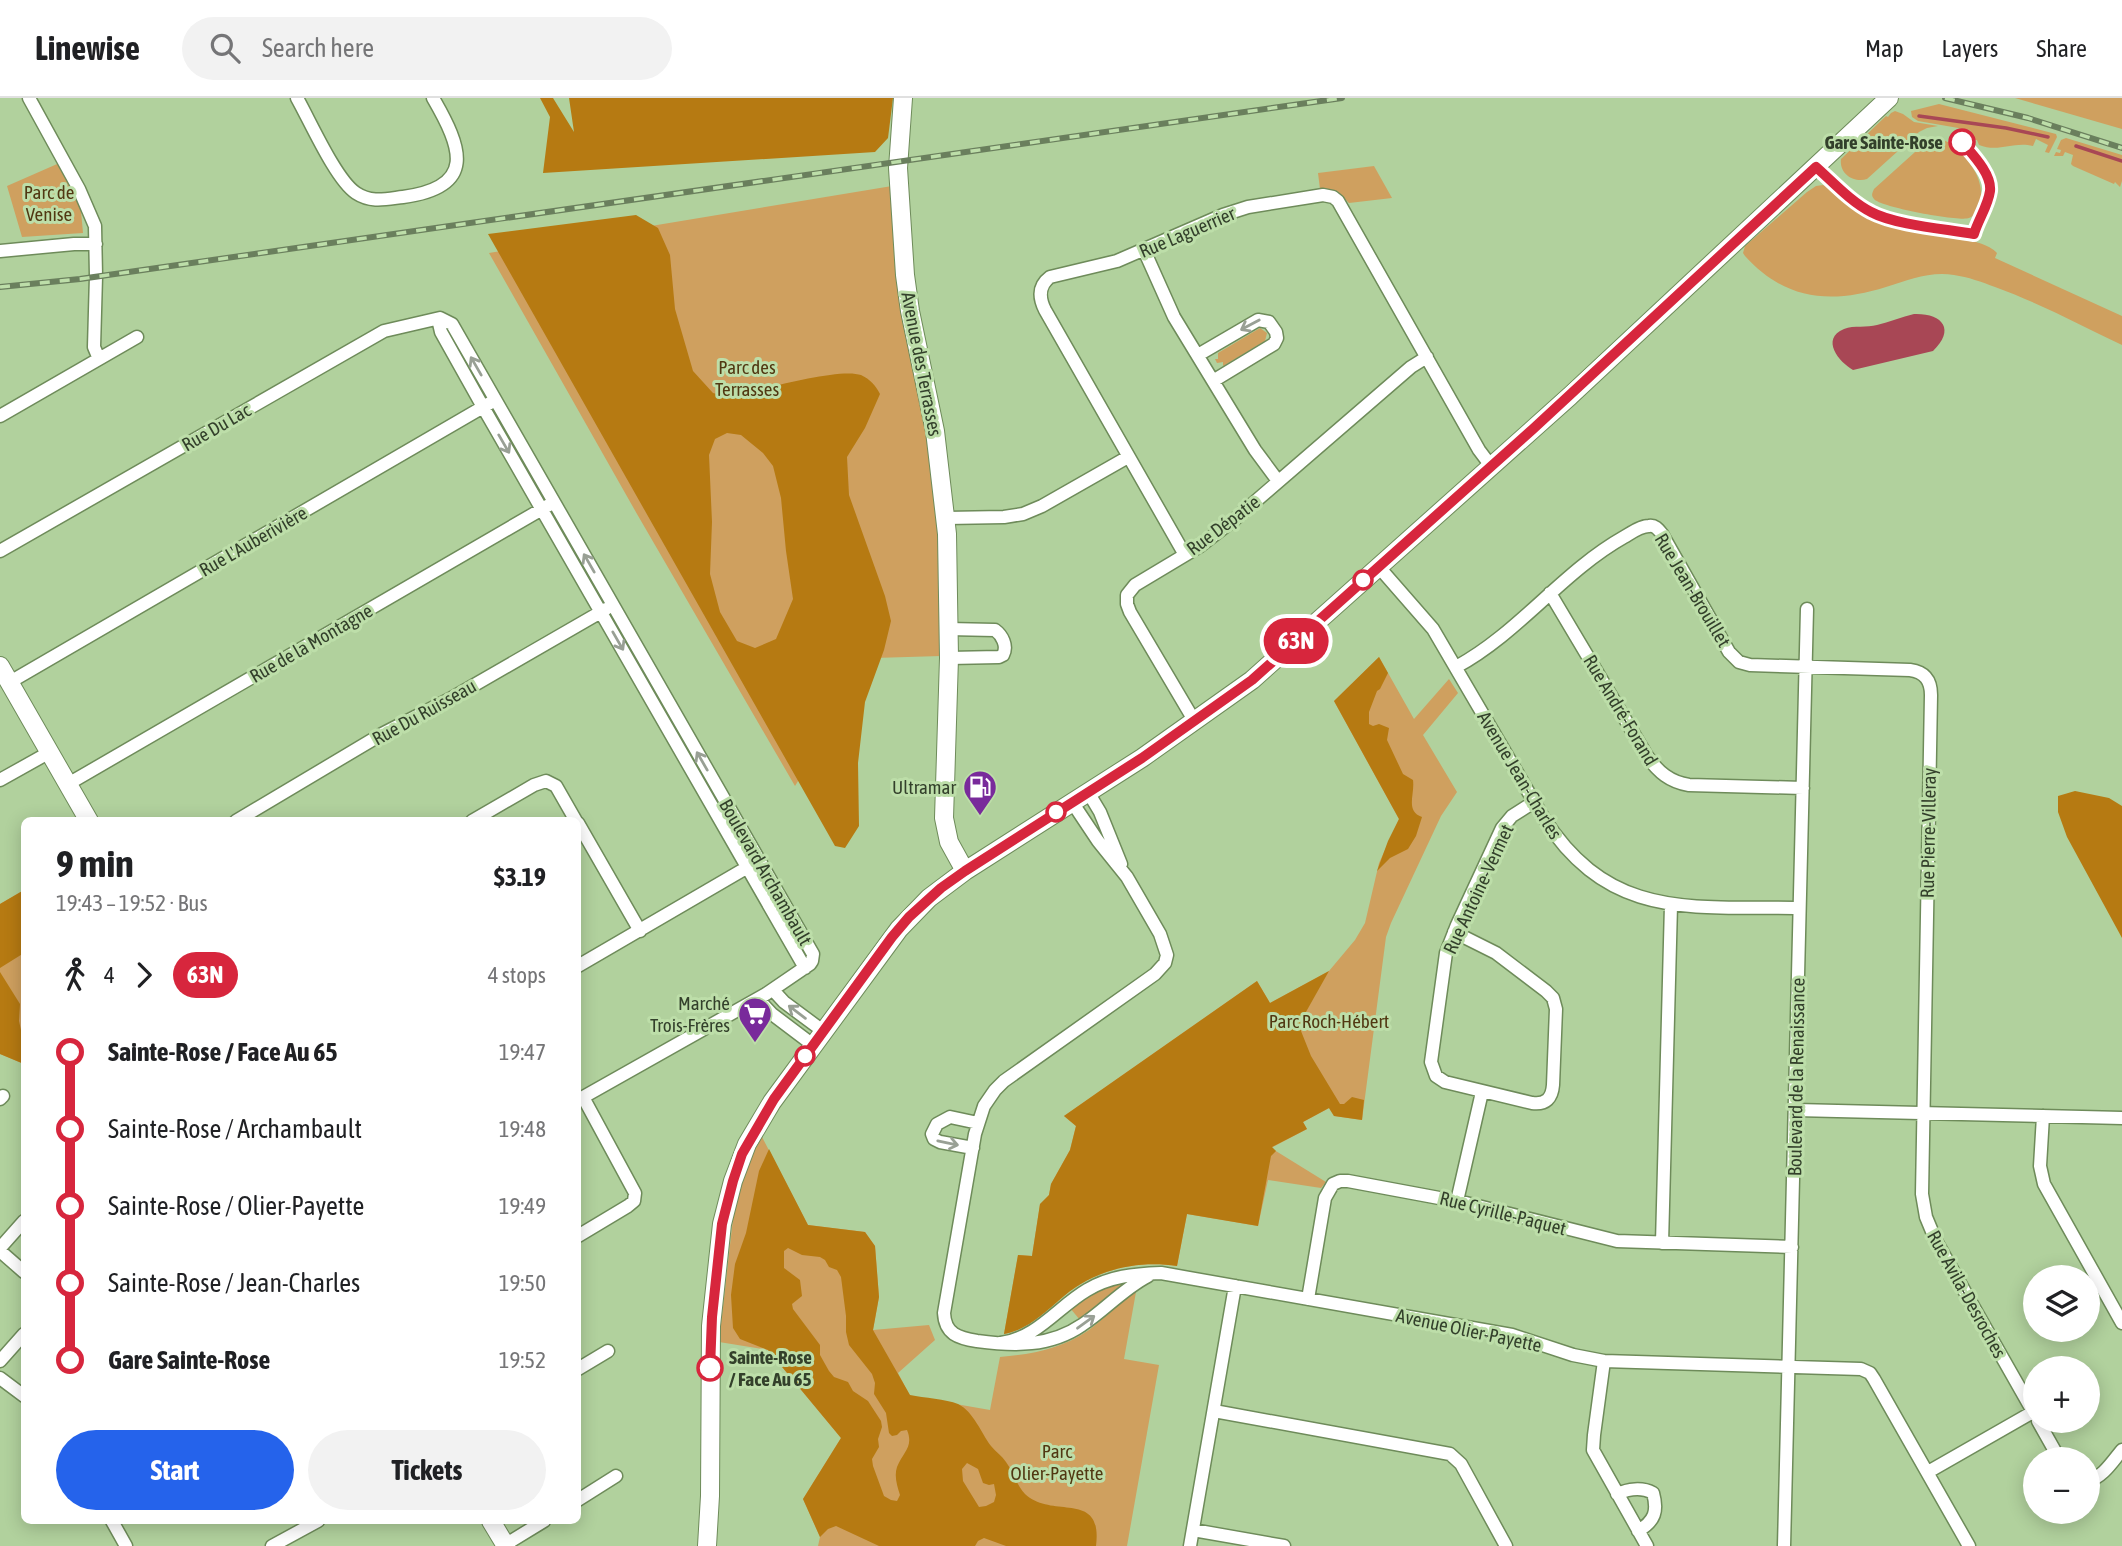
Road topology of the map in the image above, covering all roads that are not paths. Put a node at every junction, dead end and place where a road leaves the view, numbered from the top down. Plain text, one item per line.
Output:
1 (29, 98) edge
2 (297, 98) edge
3 (433, 98) edge
4 (903, 98) edge
5 (1889, 98) edge
6 (96, 244) junction
7 (1144, 250) junction
8 (0, 251) edge
9 (438, 319) junction
10 (137, 337) dead end
11 (1198, 355) junction
12 (1427, 357) junction
13 (99, 359) junction
14 (1213, 381) junction
15 (496, 400) junction
16 (483, 407) junction
17 (0, 416) edge
18 (1128, 457) junction
19 (1491, 466) junction
20 (1278, 481) junction
21 (554, 502) junction
22 (542, 509) junction
23 (946, 518) junction
24 (0, 551) edge
25 (1185, 555) junction
26 (1378, 566) junction
27 (1550, 593) junction
28 (613, 605) junction
29 (1807, 609) dead end
30 (601, 612) junction
31 (948, 629) junction
32 (949, 658) junction
33 (0, 666) edge
34 (1456, 667) junction
35 (1805, 667) junction
36 (9, 682) junction
37 (678, 718) junction
38 (1195, 722) junction
39 (666, 726) junction
40 (50, 752) junction
41 (0, 780) edge
42 (68, 784) junction
43 (1803, 789) junction
44 (1088, 792) junction
45 (1072, 802) junction
46 (1534, 802) junction
47 (87, 817) edge
48 (243, 817) edge
49 (479, 817) edge
50 (574, 817) edge
51 (581, 829) edge
52 (760, 861) junction
53 (748, 868) junction
54 (965, 871) junction
55 (1127, 877) junction
56 (1671, 905) junction
57 (1799, 908) junction
58 (640, 931) junction
59 (1454, 932) junction
60 (581, 965) edge
61 (806, 968) junction
62 (773, 990) junction
63 (758, 999) junction
64 (818, 1038) junction
65 (1482, 1092) junction
66 (581, 1098) edge
67 (581, 1101) edge
68 (1796, 1110) junction
69 (1922, 1113) junction
70 (2043, 1116) junction
71 (2122, 1118) edge
72 (978, 1123) junction
73 (973, 1148) junction
74 (1457, 1201) junction
75 (21, 1224) edge
76 (581, 1234) edge
77 (1662, 1243) junction
78 (1792, 1247) junction
79 (0, 1249) edge
80 (21, 1269) edge
81 (1151, 1274) junction
82 (1235, 1286) junction
83 (1308, 1299) junction
84 (2122, 1323) edge
85 (21, 1337) edge
86 (1001, 1343) junction
87 (608, 1351) dead end
88 (0, 1361) edge
89 (1604, 1361) junction
90 (1789, 1366) junction
91 (581, 1367) edge
92 (0, 1378) edge
93 (2023, 1393) edge
94 (21, 1394) edge
95 (1214, 1410) junction
96 (2023, 1423) edge
97 (2122, 1450) edge
98 (1928, 1472) junction
99 (2100, 1475) edge
100 (616, 1476) dead end
101 (1617, 1494) junction
102 (581, 1498) edge
103 (114, 1524) edge
104 (312, 1524) edge
105 (494, 1524) edge
106 (539, 1524) edge
107 (1193, 1530) junction
108 (1638, 1531) junction
109 (505, 1545) edge
110 (126, 1546) edge
111 (272, 1546) edge
112 (707, 1546) edge
113 (1190, 1546) edge
114 (1284, 1546) edge
115 (1506, 1546) edge
116 (1647, 1546) edge
117 (1784, 1546) edge
118 (1969, 1546) edge

1 - 6 street
2 - 3 street
4 - 23 street, Avenue des Terrasses
5 - 19 street
6 - 8 street
6 - 13 street
7 - 11 street
7 - 12 street, Rue Laguerrier
7 - 18 street, Rue Laguerrier
15 -> 9 street, Boulevard Archambault
9 - 16 street, Boulevard Archambault
9 - 24 street, Rue Du Lac
10 - 13 street
11 - 14 street
14 -> 11 street
12 - 19 street, Rue Laguerrier
12 - 20 street, Rue Dépatie
13 - 17 street
14 - 20 street
15 - 16 street, Rue L'Auberivière
15 - 21 street, Boulevard Archambault
16 -> 22 street, Boulevard Archambault
16 - 36 street, Rue L'Auberivière
18 - 23 street
18 - 25 street, Rue Laguerrier
19 - 26 street
20 - 25 street, Rue Dépatie
21 - 22 street, Rue de la Montagne
28 -> 21 street, Boulevard Archambault
22 - 30 street, Boulevard Archambault
22 - 42 street, Rue de la Montagne
23 - 31 street, Avenue des Terrasses
25 - 38 street, Rue Dépatie
26 - 34 street, Avenue Jean-Charles
26 - 38 street
27 - 34 street, Rue Jean-Brouillet
27 - 35 street, Rue Jean-Brouillet
27 - 43 street, Rue André-Forand
28 - 30 street, Rue Du Ruisseau
28 - 37 street, Boulevard Archambault
29 - 35 street, Boulevard de la Renaissance
30 -> 39 street, Boulevard Archambault
30 - 48 street, Rue Du Ruisseau
31 - 32 street, Avenue des Terrasses
31 - 32 street
32 - 54 street, Avenue des Terrasses
33 - 36 street
34 - 46 street, Avenue Jean-Charles
35 - 43 street, Boulevard de la Renaissance
35 - 69 street, Rue Pierre-Villeray
36 - 40 street
37 - 39 street
52 -> 37 street, Boulevard Archambault
38 - 44 street
39 - 53 street, Boulevard Archambault
40 - 41 street
40 - 42 street
42 - 47 street
43 - 57 street, Boulevard de la Renaissance
44 - 45 street
44 - 55 street
45 - 54 street
45 - 55 street
46 - 56 street, Avenue Jean-Charles
46 - 59 street, Rue Antoine-Vermet
49 - 50 street
51 - 58 street
52 - 53 street
52 - 61 street, Boulevard Archambault
53 - 58 street
53 - 61 street, Boulevard Archambault
54 - 64 street
55 - 72 street
56 - 57 street, Avenue Jean-Charles
56 - 77 street
57 - 68 street, Boulevard de la Renaissance
58 - 60 street
59 - 65 street, Rue Antoine-Vermet
59 - 65 street
61 - 62 street
62 - 63 street
64 -> 62 street
63 - 64 street
63 - 66 street
64 - 112 street
65 - 74 street
67 - 76 street
68 - 69 street
68 - 78 street, Boulevard de la Renaissance
69 - 70 street
69 - 93 street, Rue Avila-Desroches
70 - 71 street
70 - 84 street
72 - 73 street
72 -> 73 street
73 - 86 street
74 - 77 street, Rue Cyrille-Paquet
74 - 83 street, Rue Cyrille-Paquet
75 - 79 street
77 - 78 street, Rue Cyrille-Paquet
78 - 90 street, Boulevard de la Renaissance
79 - 80 street
81 - 82 street, Avenue Olier-Payette
81 - 86 street, Avenue Olier-Payette
86 -> 81 street
82 - 83 street, Avenue Olier-Payette
82 - 95 street
83 - 89 street, Avenue Olier-Payette
85 - 88 street
87 - 91 street
89 - 90 street, Avenue Olier-Payette
89 - 101 street
90 - 98 street, Avenue Olier-Payette
90 - 117 street, Boulevard de la Renaissance
92 - 94 street
95 - 107 street
95 - 115 street
96 - 98 street
97 - 99 street
98 - 118 street
100 - 102 street
101 - 108 street
101 - 108 street
103 - 110 street
104 - 111 street
105 - 109 street
106 - 109 street
107 - 113 street
107 - 114 street
108 - 116 street

